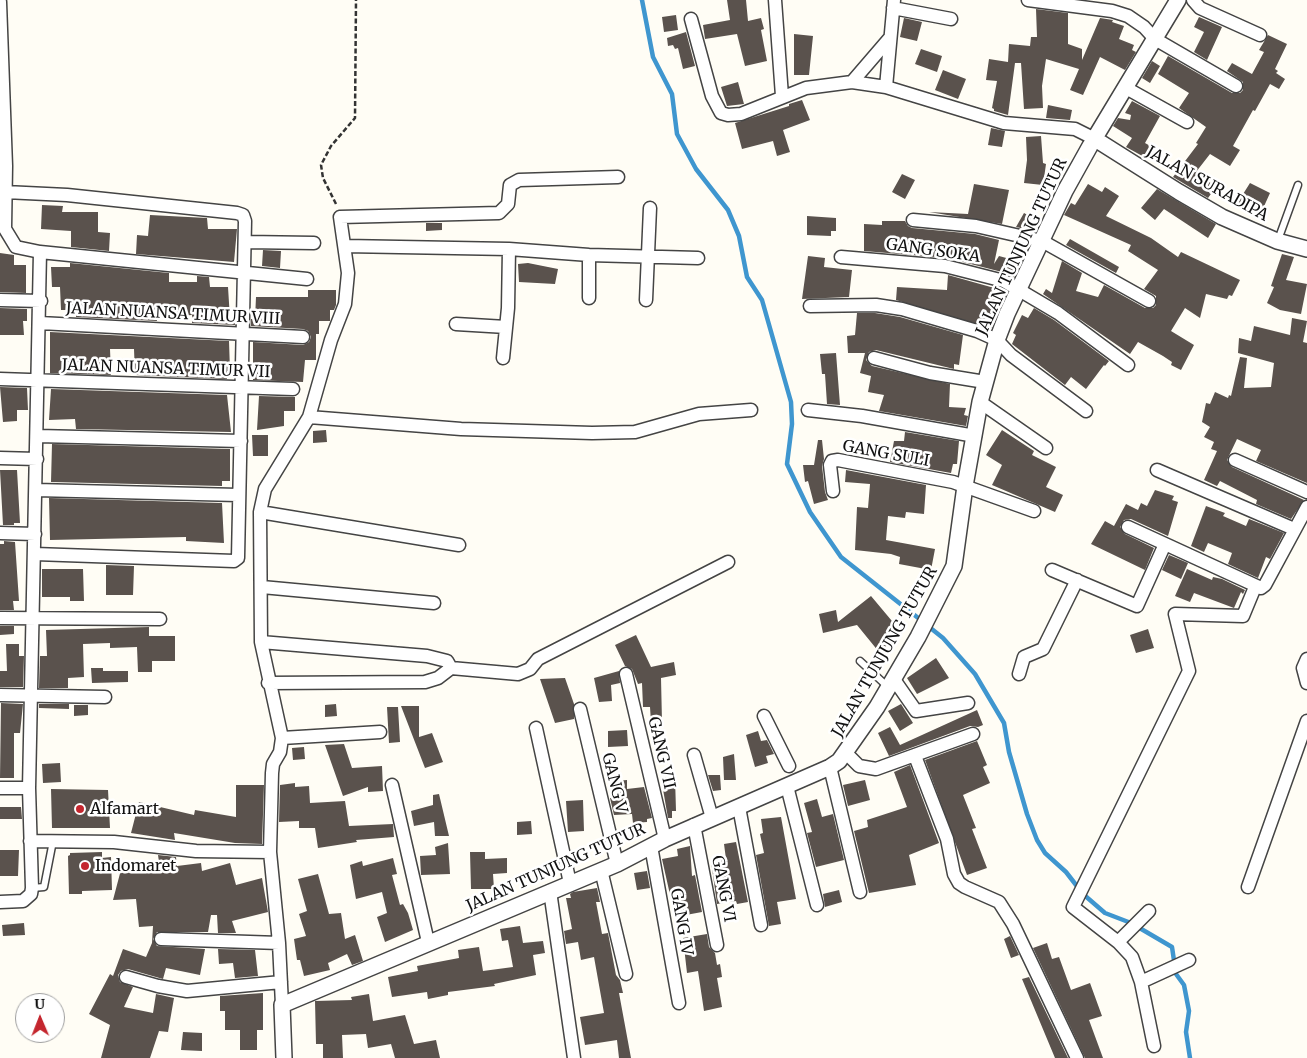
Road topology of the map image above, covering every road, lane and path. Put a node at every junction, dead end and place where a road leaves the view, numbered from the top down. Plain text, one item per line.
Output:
1 (356, 0) edge
2 (775, 0) edge
3 (1028, 0) edge
4 (1178, 0) edge
5 (1193, 0) edge
6 (0, 2) edge
7 (893, 4) edge
8 (691, 19) dead end
9 (951, 19) dead end
10 (1260, 36) dead end
11 (889, 39) junction
12 (1155, 39) junction
13 (852, 82) junction
14 (1236, 86) dead end
15 (886, 87) junction
16 (1126, 88) junction
17 (782, 96) junction
18 (1187, 122) dead end
19 (1095, 139) junction
20 (618, 177) dead end
21 (1298, 185) dead end
22 (5, 192) junction
23 (650, 208) dead end
24 (340, 217) junction
25 (914, 220) dead end
26 (1042, 241) junction
27 (1277, 241) junction
28 (246, 242) junction
29 (314, 244) dead end
30 (345, 246) junction
31 (509, 249) junction
32 (1307, 249) edge
33 (40, 252) junction
34 (588, 255) junction
35 (648, 255) junction
36 (841, 257) dead end
37 (698, 258) dead end
38 (244, 273) junction
39 (307, 279) dead end
40 (1019, 288) junction
41 (589, 298) dead end
42 (0, 300) edge
43 (646, 300) dead end
44 (41, 301) junction
45 (1149, 301) dead end
46 (810, 306) dead end
47 (40, 324) junction
48 (456, 324) dead end
49 (506, 327) junction
50 (242, 335) junction
51 (303, 337) dead end
52 (996, 340) junction
53 (503, 358) dead end
54 (874, 358) dead end
55 (1128, 365) dead end
56 (0, 379) edge
57 (39, 380) junction
58 (985, 382) junction
59 (242, 388) junction
60 (293, 389) dead end
61 (980, 402) junction
62 (751, 410) dead end
63 (808, 410) dead end
64 (1086, 411) dead end
65 (309, 417) junction
66 (38, 436) junction
67 (975, 436) junction
68 (241, 441) junction
69 (1046, 448) dead end
70 (0, 458) edge
71 (37, 459) junction
72 (1235, 460) dead end
73 (1157, 470) dead end
74 (965, 486) junction
75 (36, 490) junction
76 (833, 491) dead end
77 (1307, 492) edge
78 (238, 495) junction
79 (1307, 507) edge
80 (1034, 511) dead end
81 (260, 512) junction
82 (1128, 527) dead end
83 (1294, 529) junction
84 (0, 533) edge
85 (35, 534) junction
86 (1165, 544) junction
87 (459, 545) dead end
88 (35, 554) junction
89 (728, 562) dead end
90 (1052, 570) dead end
91 (1077, 580) junction
92 (262, 587) junction
93 (1255, 587) junction
94 (434, 604) dead end
95 (0, 618) edge
96 (33, 618) junction
97 (160, 619) dead end
98 (261, 642) junction
99 (1307, 659) edge
100 (860, 661) dead end
101 (451, 668) junction
102 (626, 674) dead end
103 (1019, 674) dead end
104 (891, 682) junction
105 (268, 683) junction
106 (1307, 683) edge
107 (0, 695) edge
108 (33, 695) junction
109 (105, 697) dead end
110 (968, 703) dead end
111 (580, 709) dead end
112 (764, 716) dead end
113 (1307, 721) edge
114 (536, 728) dead end
115 (380, 732) dead end
116 (973, 734) dead end
117 (282, 738) junction
118 (846, 753) junction
119 (694, 755) dead end
120 (914, 756) junction
121 (789, 766) dead end
122 (830, 767) junction
123 (392, 785) dead end
124 (787, 786) junction
125 (0, 788) edge
126 (29, 788) junction
127 (740, 806) junction
128 (712, 818) junction
129 (696, 833) junction
130 (665, 839) junction
131 (30, 841) junction
132 (54, 841) junction
133 (651, 846) junction
134 (270, 852) junction
135 (617, 864) junction
136 (601, 870) junction
137 (570, 883) junction
138 (1248, 887) dead end
139 (32, 888) junction
140 (550, 891) junction
141 (860, 892) dead end
142 (0, 902) edge
143 (817, 905) dead end
144 (1148, 911) dead end
145 (761, 925) dead end
146 (161, 939) dead end
147 (280, 942) junction
148 (428, 942) junction
149 (1118, 942) junction
150 (718, 945) dead end
151 (1189, 960) dead end
152 (626, 974) dead end
153 (126, 977) dead end
154 (281, 982) junction
155 (1142, 982) junction
156 (680, 1003) dead end
157 (282, 1005) junction
158 (1154, 1046) dead end
159 (284, 1058) edge
160 (574, 1058) edge
161 (1077, 1058) edge

1 - 24 path
2 - 17 street
3 - 12 street
4 - 12 street, JALAN TUNJUNG TUTUR
5 - 10 street
6 - 22 street
7 - 9 street
7 - 11 street
8 - 17 street
11 - 13 street
11 - 15 street
12 - 14 street
12 - 16 street, JALAN TUNJUNG TUTUR
13 - 15 street
13 - 17 street
15 - 19 street
16 - 18 street
16 - 19 street, JALAN TUNJUNG TUTUR
19 - 26 street, JALAN TUNJUNG TUTUR
19 - 27 street, JALAN SURADIPA
20 - 24 street
21 - 27 lane
22 - 28 street
22 - 33 street
23 - 35 street
24 - 30 street
25 - 26 street
26 - 40 street, JALAN TUNJUNG TUTUR
26 - 45 street
27 - 32 street, JALAN SURADIPA
28 - 29 street
28 - 38 street
30 - 31 street
30 - 65 street
31 - 34 street
31 - 49 street
33 - 38 street
33 - 44 street
34 - 35 street
34 - 41 street
35 - 37 street
35 - 43 street
36 - 40 street, GANG SOKA
38 - 39 street
38 - 50 street
40 - 52 street, JALAN TUNJUNG TUTUR
40 - 55 street, GANG SOKA
42 - 44 street
44 - 47 street
46 - 52 street
47 - 50 street, JALAN NUANSA TIMUR VIII
47 - 57 street
48 - 49 street
49 - 53 street
50 - 51 street, JALAN NUANSA TIMUR VIII
50 - 59 street
52 - 58 street, JALAN TUNJUNG TUTUR
52 - 64 street
54 - 58 street
56 - 57 street, JALAN NUANSA TIMUR VII
57 - 59 street, JALAN NUANSA TIMUR VII
57 - 66 street
58 - 61 street, JALAN TUNJUNG TUTUR
59 - 60 street, JALAN NUANSA TIMUR VII
59 - 68 street
61 - 67 street, JALAN TUNJUNG TUTUR
61 - 69 street
62 - 65 street
63 - 67 street
65 - 81 street
66 - 68 street
66 - 71 street
67 - 74 street, JALAN TUNJUNG TUTUR
68 - 78 street
70 - 71 street
71 - 75 street
72 - 77 street
73 - 83 street
74 - 76 street, GANG SULI
74 - 80 street
74 - 104 street, JALAN TUNJUNG TUTUR
75 - 78 street
75 - 85 street
78 - 88 street
79 - 83 street
81 - 87 street
81 - 92 street
82 - 86 street
83 - 93 street
84 - 85 street
85 - 88 street
86 - 91 street
86 - 93 street
88 - 96 street
89 - 101 street
90 - 91 street
91 - 103 street
92 - 94 street
92 - 98 street
93 - 149 street
95 - 96 street
96 - 97 street
96 - 108 street
98 - 101 street
98 - 105 street
99 - 106 street
100 - 104 lane
101 - 105 street
102 - 130 street, GANG VII
104 - 110 street
104 - 118 street, JALAN TUNJUNG TUTUR
105 - 117 street
107 - 108 street
108 - 109 street
108 - 126 street
111 - 135 street, GANG V
112 - 121 street
113 - 138 street
114 - 137 street
115 - 117 street
116 - 120 street
117 - 134 street
118 - 120 street
118 - 122 street, JALAN TUNJUNG TUTUR
119 - 128 street
120 - 161 street
122 - 124 street, JALAN TUNJUNG TUTUR
122 - 141 street
123 - 148 street
124 - 127 street, JALAN TUNJUNG TUTUR
124 - 143 street
125 - 126 street
126 - 131 street
127 - 128 street, JALAN TUNJUNG TUTUR
127 - 145 street
128 - 129 street, JALAN TUNJUNG TUTUR
129 - 130 street, JALAN TUNJUNG TUTUR
129 - 150 street, GANG VI
130 - 133 street, JALAN TUNJUNG TUTUR
131 - 132 street
131 - 139 street
132 - 134 street
132 - 139 lane
133 - 135 street, JALAN TUNJUNG TUTUR
133 - 156 street, GANG IV
134 - 147 street
135 - 136 street, JALAN TUNJUNG TUTUR
136 - 137 street, JALAN TUNJUNG TUTUR
136 - 152 street
137 - 140 street, JALAN TUNJUNG TUTUR
139 - 142 street
140 - 148 street, JALAN TUNJUNG TUTUR
140 - 160 street
144 - 149 street
146 - 147 street
147 - 154 street
148 - 157 street, JALAN TUNJUNG TUTUR
149 - 155 street
151 - 155 street
153 - 154 street
154 - 157 street
155 - 158 street
157 - 159 street

